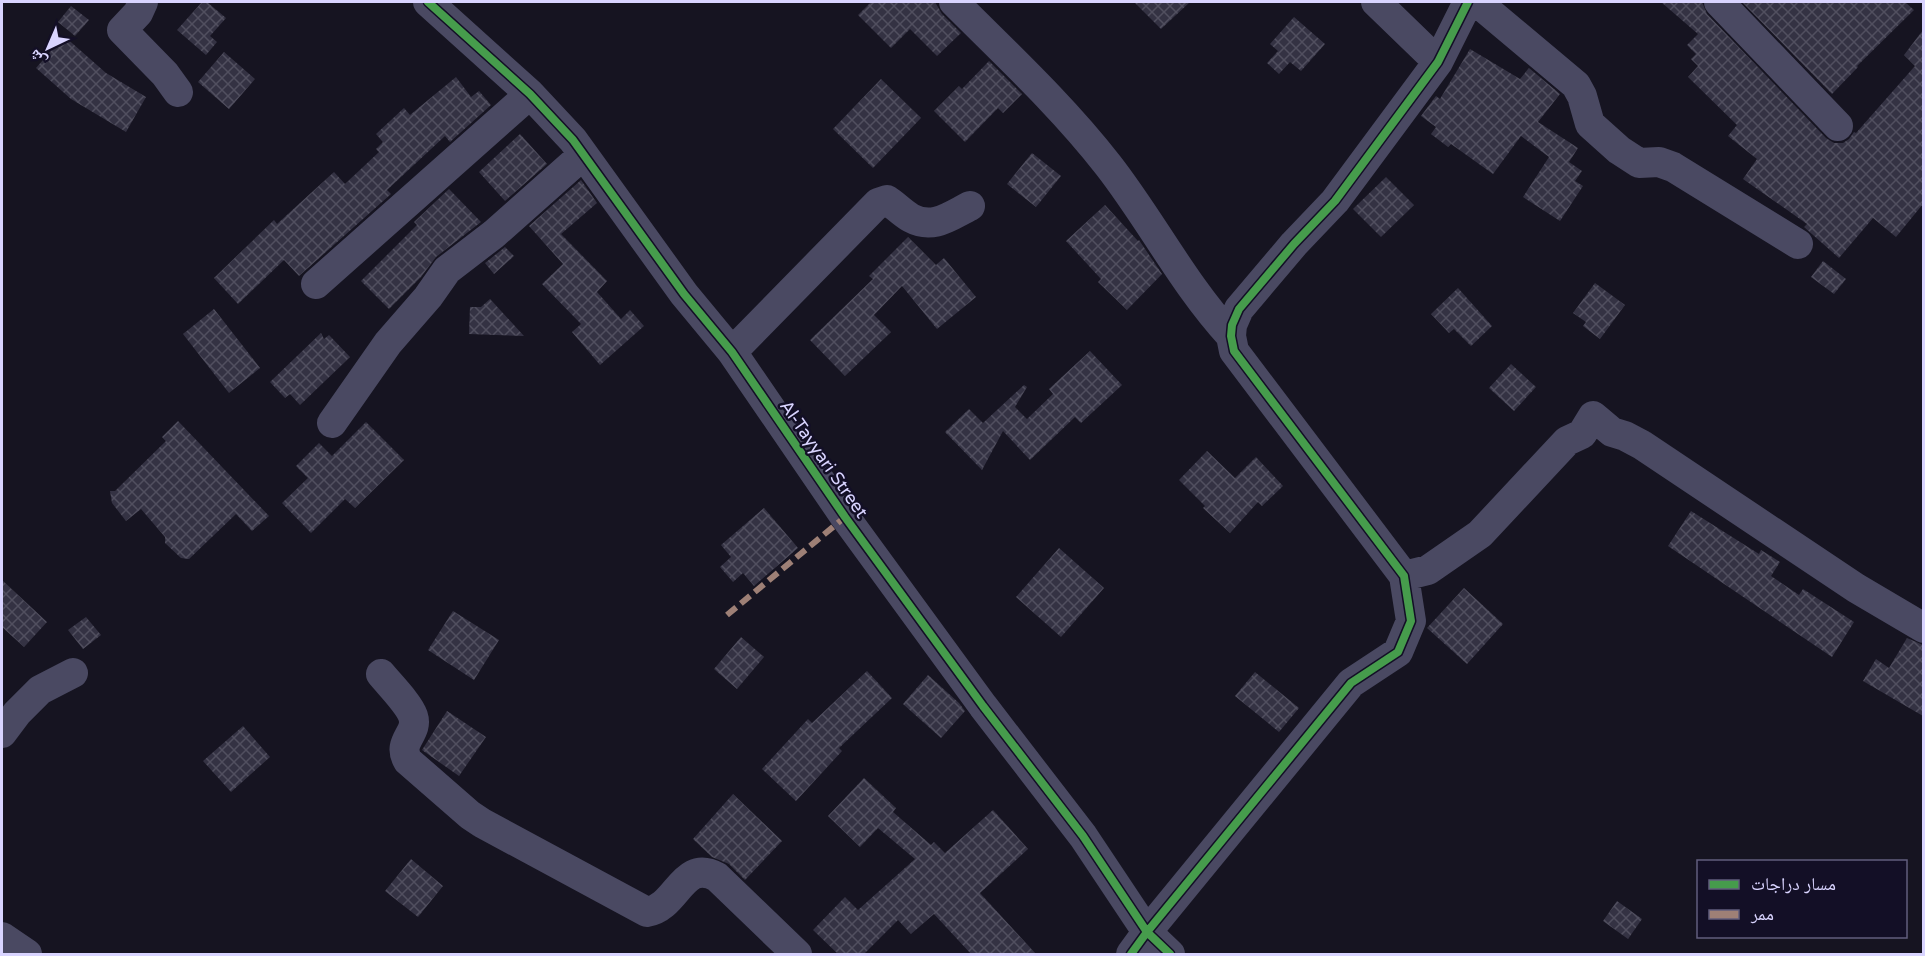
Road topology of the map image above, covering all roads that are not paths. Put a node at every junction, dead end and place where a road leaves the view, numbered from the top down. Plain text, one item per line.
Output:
1 (143, 2) edge
2 (428, 2) edge
3 (954, 2) edge
4 (1376, 2) edge
5 (1468, 2) edge
6 (1477, 2) edge
7 (1719, 2) edge
8 (1438, 62) junction
9 (178, 92) dead end
10 (530, 94) junction
11 (1838, 126) dead end
12 (583, 155) junction
13 (970, 207) dead end
14 (1798, 244) dead end
15 (316, 284) dead end
16 (1231, 336) junction
17 (732, 352) junction
18 (332, 423) dead end
19 (1404, 576) junction
20 (1923, 628) edge
21 (73, 673) dead end
22 (381, 674) dead end
23 (2, 733) edge
24 (2, 937) edge
25 (1139, 943) edge
26 (27, 954) edge
27 (797, 954) edge
28 (1170, 954) edge

1 - 9 street
2 - 10 street, Al-Tayyari Street
3 - 16 street
4 - 8 street
5 - 8 street
6 - 14 street
7 - 11 street
8 - 16 street
10 - 12 street, Al-Tayyari Street
10 - 15 street
12 - 17 street, Al-Tayyari Street
12 - 18 street
13 - 17 street
16 - 19 street
17 - 25 street, Al-Tayyari Street
19 - 20 street
19 - 25 street
21 - 23 street
22 - 27 street
24 - 26 street
25 - 28 street, Al-Tayyari Street

